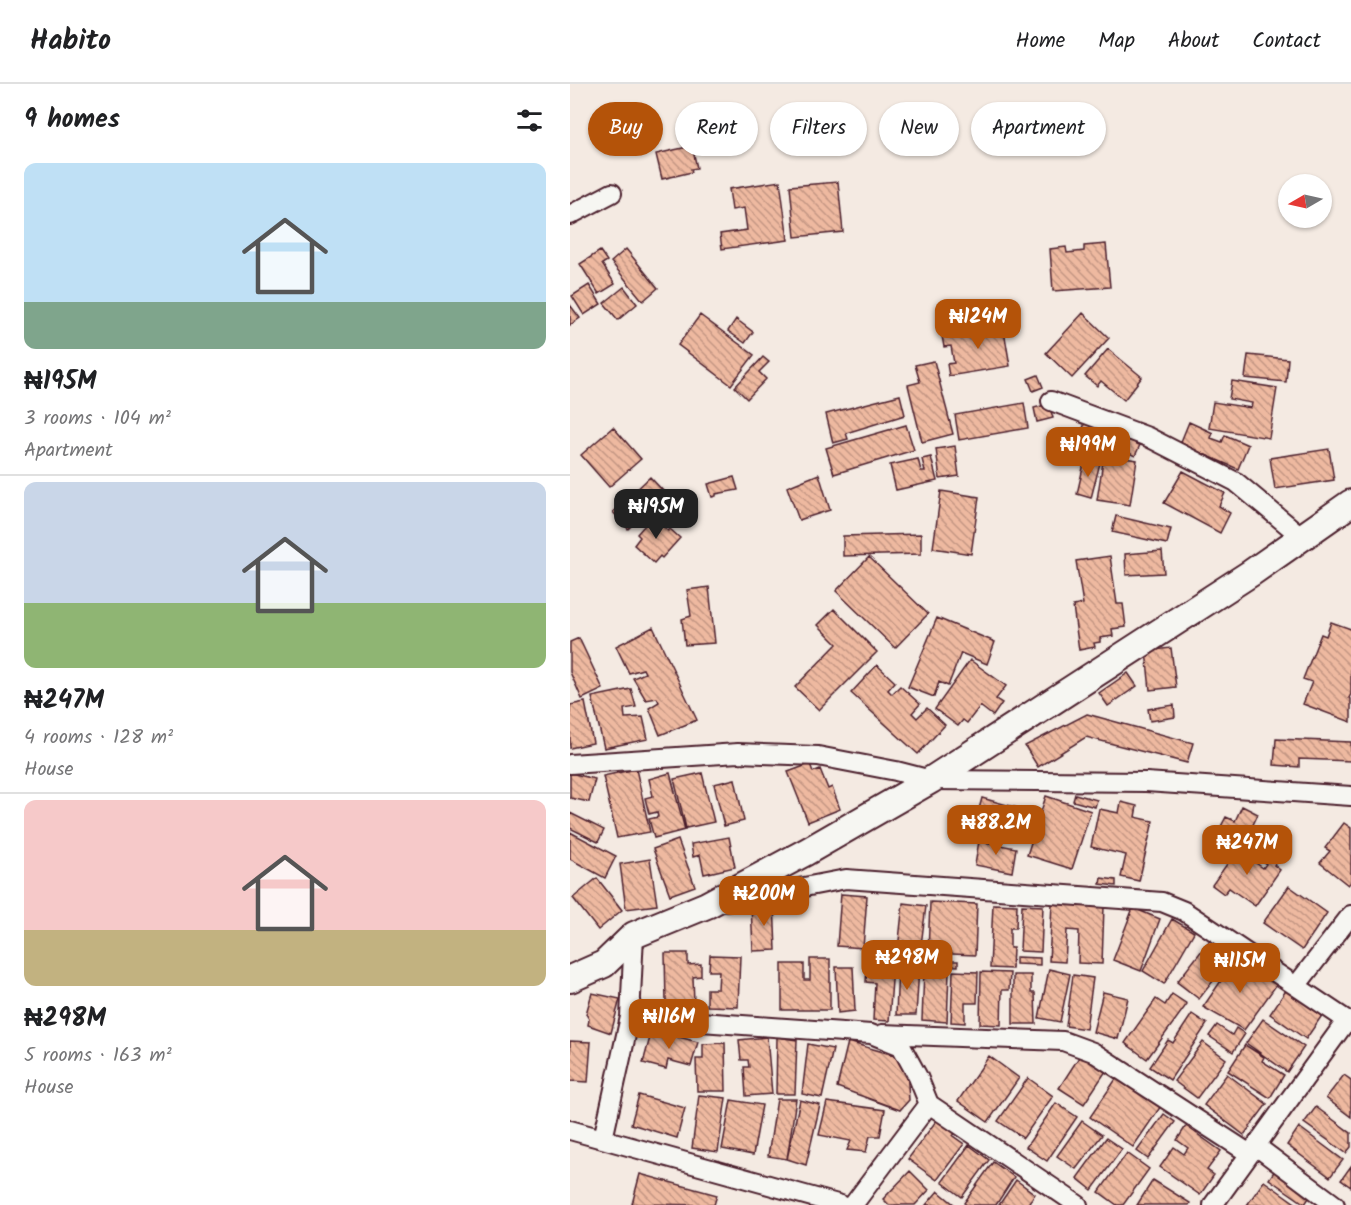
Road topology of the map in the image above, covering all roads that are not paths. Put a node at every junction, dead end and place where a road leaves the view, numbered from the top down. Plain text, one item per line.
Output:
1 (612, 193) dead end
2 (570, 215) edge
3 (1051, 402) dead end
4 (1351, 503) edge
5 (1302, 537) junction
6 (570, 764) edge
7 (931, 780) junction
8 (1351, 796) edge
9 (707, 905) junction
10 (1351, 915) edge
11 (634, 935) junction
12 (570, 978) edge
13 (1296, 986) junction
14 (630, 1017) junction
15 (1349, 1022) edge
16 (871, 1034) junction
17 (928, 1104) junction
18 (570, 1130) edge
19 (603, 1139) junction
20 (1253, 1150) junction
21 (841, 1205) edge
22 (853, 1205) edge
23 (1078, 1205) edge
24 (1213, 1205) edge
25 (1335, 1205) edge

1 - 2 street
3 - 5 street
4 - 5 street
5 - 7 street
6 - 7 street
7 - 8 street
7 - 9 street
9 - 11 street
9 - 13 street
10 - 13 street
11 - 12 street
11 - 14 street
13 - 15 street
14 - 16 street
14 - 19 street
15 - 20 street
16 - 17 street
16 - 20 street
17 - 22 street
17 - 23 street
18 - 19 street
19 - 21 street
20 - 24 street
20 - 25 street

